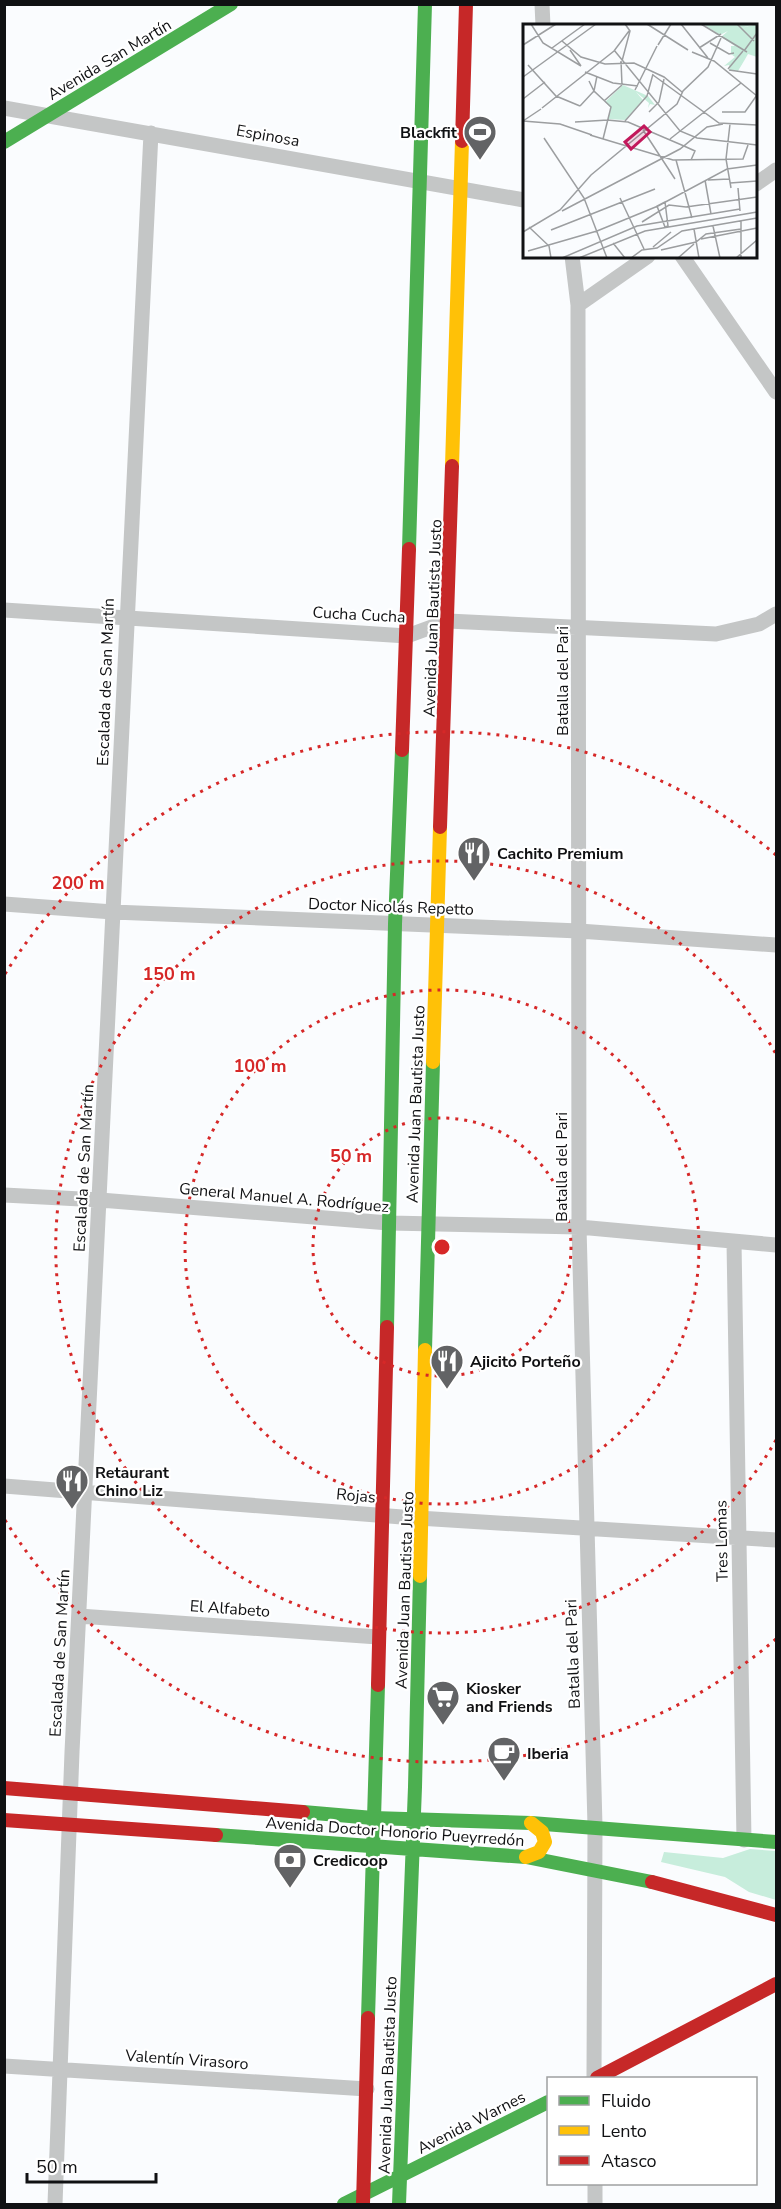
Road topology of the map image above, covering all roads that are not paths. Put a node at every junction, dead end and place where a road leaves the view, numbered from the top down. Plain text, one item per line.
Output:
1 (231, 4) edge
2 (425, 4) edge
3 (466, 4) edge
4 (542, 4) edge
5 (543, 24) edge
6 (4, 108) edge
7 (47, 116) junction
8 (151, 133) junction
9 (4, 142) edge
10 (777, 170) edge
11 (421, 180) junction
12 (757, 183) edge
13 (460, 188) junction
14 (523, 200) edge
15 (572, 258) edge
16 (645, 258) edge
17 (683, 258) edge
18 (578, 305) junction
19 (777, 392) edge
20 (4, 610) edge
21 (776, 616) edge
22 (126, 617) junction
23 (448, 621) junction
24 (580, 628) junction
25 (407, 636) junction
26 (4, 904) edge
27 (113, 912) junction
28 (394, 924) junction
29 (437, 925) junction
30 (579, 931) junction
31 (777, 945) edge
32 (4, 1195) edge
33 (100, 1200) junction
34 (389, 1223) junction
35 (428, 1225) junction
36 (579, 1227) junction
37 (734, 1242) junction
38 (777, 1245) edge
39 (4, 1486) edge
40 (85, 1491) junction
41 (383, 1515) junction
42 (423, 1518) junction
43 (587, 1528) junction
44 (739, 1539) junction
45 (777, 1540) edge
46 (80, 1616) junction
47 (378, 1637) junction
48 (4, 1788) edge
49 (71, 1793) junction
50 (373, 1818) junction
51 (414, 1819) junction
52 (4, 1820) edge
53 (531, 1823) junction
54 (69, 1824) junction
55 (595, 1826) junction
56 (744, 1840) junction
57 (777, 1842) edge
58 (372, 1845) junction
59 (412, 1848) junction
60 (526, 1857) junction
61 (595, 1868) junction
62 (777, 1915) edge
63 (777, 1983) edge
64 (4, 2066) edge
65 (59, 2069) junction
66 (595, 2077) edge
67 (599, 2077) edge
68 (367, 2089) junction
69 (547, 2103) edge
70 (400, 2177) junction
71 (595, 2185) edge
72 (363, 2200) edge
73 (55, 2205) edge
74 (344, 2205) edge
75 (399, 2205) edge
76 (595, 2205) edge

1 - 7 main road, Avenida San Martín
2 - 11 main road, Avenida Juan Bautista Justo
3 - 13 main road, Avenida Juan Bautista Justo
4 - 5 street
6 - 7 street, Espinosa
7 - 8 street, Espinosa
7 - 9 main road, Avenida San Martín
8 - 11 street, Espinosa
8 - 22 street, Escalada de San Martín
10 - 12 street
11 - 13 street, Espinosa
11 - 25 main road, Avenida Juan Bautista Justo
13 - 14 street, Espinosa
13 - 23 main road, Avenida Juan Bautista Justo
15 - 18 street, Batalla del Pari
16 - 18 street
17 - 19 street
18 - 24 street, Batalla del Pari
20 - 22 street, Cucha Cucha
21 - 24 street, Cucha Cucha
22 - 25 street, Cucha Cucha
22 - 27 street, Escalada de San Martín
23 - 24 street, Cucha Cucha
23 - 25 street, Cucha Cucha
23 - 29 main road, Avenida Juan Bautista Justo
24 - 30 street, Batalla del Pari
25 - 28 main road, Avenida Juan Bautista Justo
26 - 27 street, Doctor Nicolás Repetto
27 - 28 street, Doctor Nicolás Repetto
27 - 33 street, Escalada de San Martín
28 - 29 street, Doctor Nicolás Repetto
28 - 34 main road, Avenida Juan Bautista Justo
29 - 30 street, Doctor Nicolás Repetto
29 - 35 main road, Avenida Juan Bautista Justo
30 - 31 street, Doctor Nicolás Repetto
30 - 36 street, Batalla del Pari
32 - 33 street, General Manuel A. Rodríguez
33 - 34 street, General Manuel A. Rodríguez
33 - 40 street, Escalada de San Martín
34 - 35 street, General Manuel A. Rodríguez
34 - 41 main road, Avenida Juan Bautista Justo
35 - 36 street, General Manuel A. Rodríguez
35 - 42 main road, Avenida Juan Bautista Justo
36 - 37 street, General Manuel A. Rodríguez
36 - 43 street, Batalla del Pari
37 - 38 street, General Manuel A. Rodríguez
37 - 44 street, Tres Lomas
39 - 40 street, Rojas
40 - 41 street, Rojas
40 - 46 street, Escalada de San Martín
41 - 42 street, Rojas
41 - 47 main road, Avenida Juan Bautista Justo
42 - 43 street, Rojas
42 - 51 main road, Avenida Juan Bautista Justo
43 - 44 street, Rojas
43 - 55 street, Batalla del Pari
44 - 45 street, Rojas
44 - 56 street, Tres Lomas
46 - 47 street, El Alfabeto
46 - 49 street, Escalada de San Martín
47 - 50 main road, Avenida Juan Bautista Justo
48 - 49 main road, Avenida Doctor Honorio Pueyrredón
49 - 50 main road, Avenida Doctor Honorio Pueyrredón
49 - 54 street, Escalada de San Martín
50 - 51 main road, Avenida Doctor Honorio Pueyrredón
50 - 58 main road, Avenida Juan Bautista Justo
51 - 53 main road, Avenida Doctor Honorio Pueyrredón
51 - 59 main road, Avenida Juan Bautista Justo
52 - 54 main road, Avenida Doctor Honorio Pueyrredón
53 - 55 main road, Avenida Doctor Honorio Pueyrredón
53 - 60 main road
54 - 58 main road, Avenida Doctor Honorio Pueyrredón
54 - 65 street, Escalada de San Martín
55 - 56 main road, Avenida Doctor Honorio Pueyrredón
55 - 61 street, Batalla del Pari
56 - 57 main road, Avenida Doctor Honorio Pueyrredón
58 - 59 main road, Avenida Doctor Honorio Pueyrredón
58 - 68 main road, Avenida Juan Bautista Justo
59 - 60 main road, Avenida Doctor Honorio Pueyrredón
59 - 70 main road, Avenida Juan Bautista Justo
60 - 61 main road, Avenida Doctor Honorio Pueyrredón
61 - 62 main road, Avenida Doctor Honorio Pueyrredón
61 - 66 street, Batalla del Pari
63 - 67 main road
64 - 65 street, Valentín Virasoro
65 - 68 street, Valentín Virasoro
65 - 73 street, Escalada de San Martín
68 - 72 main road, Avenida Juan Bautista Justo
69 - 70 main road, Avenida Warnes
70 - 72 main road, Avenida Warnes
70 - 75 main road, Avenida Juan Bautista Justo
71 - 76 street
72 - 74 main road, Avenida Warnes

